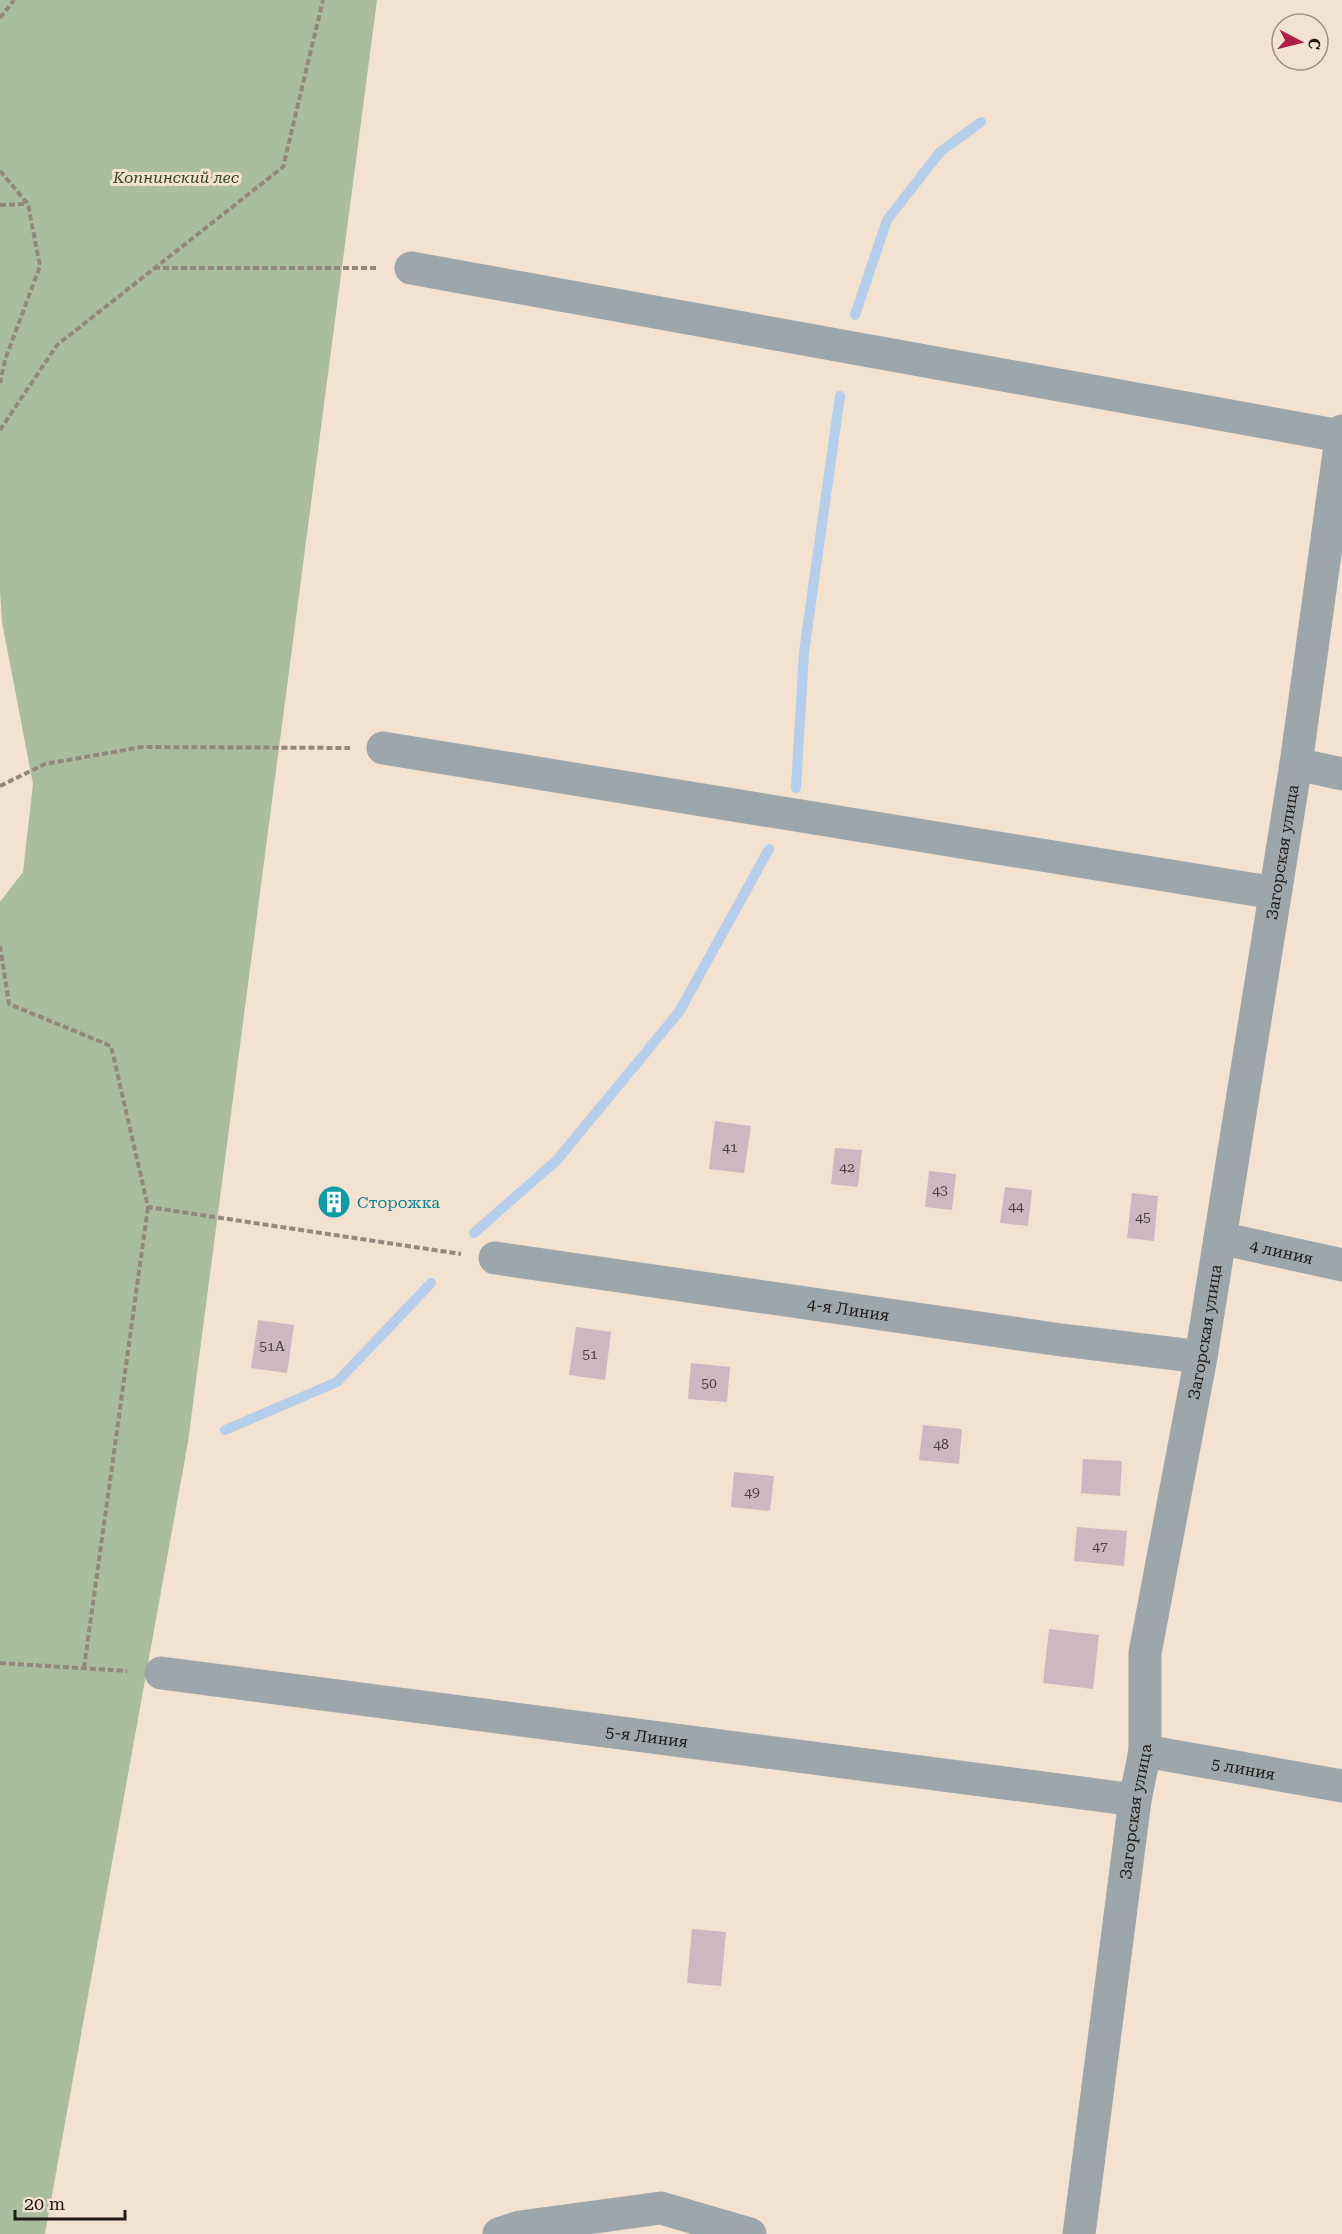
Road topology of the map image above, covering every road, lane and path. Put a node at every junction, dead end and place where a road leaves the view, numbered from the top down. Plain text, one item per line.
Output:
1 (14, 0) edge
2 (323, 0) edge
3 (0, 18) edge
4 (0, 171) edge
5 (28, 204) junction
6 (0, 206) edge
7 (154, 268) junction
8 (411, 268) joint
9 (0, 383) edge
10 (0, 430) edge
11 (1342, 431) edge
12 (1341, 436) edge
13 (383, 748) joint
14 (1296, 764) junction
15 (1342, 774) edge
16 (0, 786) edge
17 (1275, 893) junction
18 (0, 946) edge
19 (148, 1207) junction
20 (1220, 1238) junction
21 (495, 1258) joint
22 (1342, 1265) edge
23 (1201, 1357) junction
24 (0, 1663) edge
25 (84, 1668) junction
26 (160, 1673) joint
27 (1145, 1751) junction
28 (1342, 1786) edge
29 (1135, 1800) junction
30 (499, 2234) edge
31 (750, 2234) edge
32 (1079, 2234) edge

1 - 3 path
2 - 7 path
4 - 5 path
5 - 6 path
5 - 9 path
7 - 8 path
7 - 10 path
8 - 12 street
11 - 12 street, Загорская улица
12 - 14 street, Загорская улица
13 - 16 path
13 - 17 street
14 - 15 street
14 - 17 street, Загорская улица
17 - 20 street, Загорская улица
18 - 19 path
19 - 21 path
19 - 25 path
20 - 22 street, 4 линия
20 - 23 street, Загорская улица
21 - 23 street, 4-я Линия
23 - 27 street, Загорская улица
24 - 25 path
25 - 26 path
26 - 29 street, 5-я Линия
27 - 28 street, 5 линия
27 - 29 street, Загорская улица
29 - 32 street, Загорская улица
30 - 31 street

